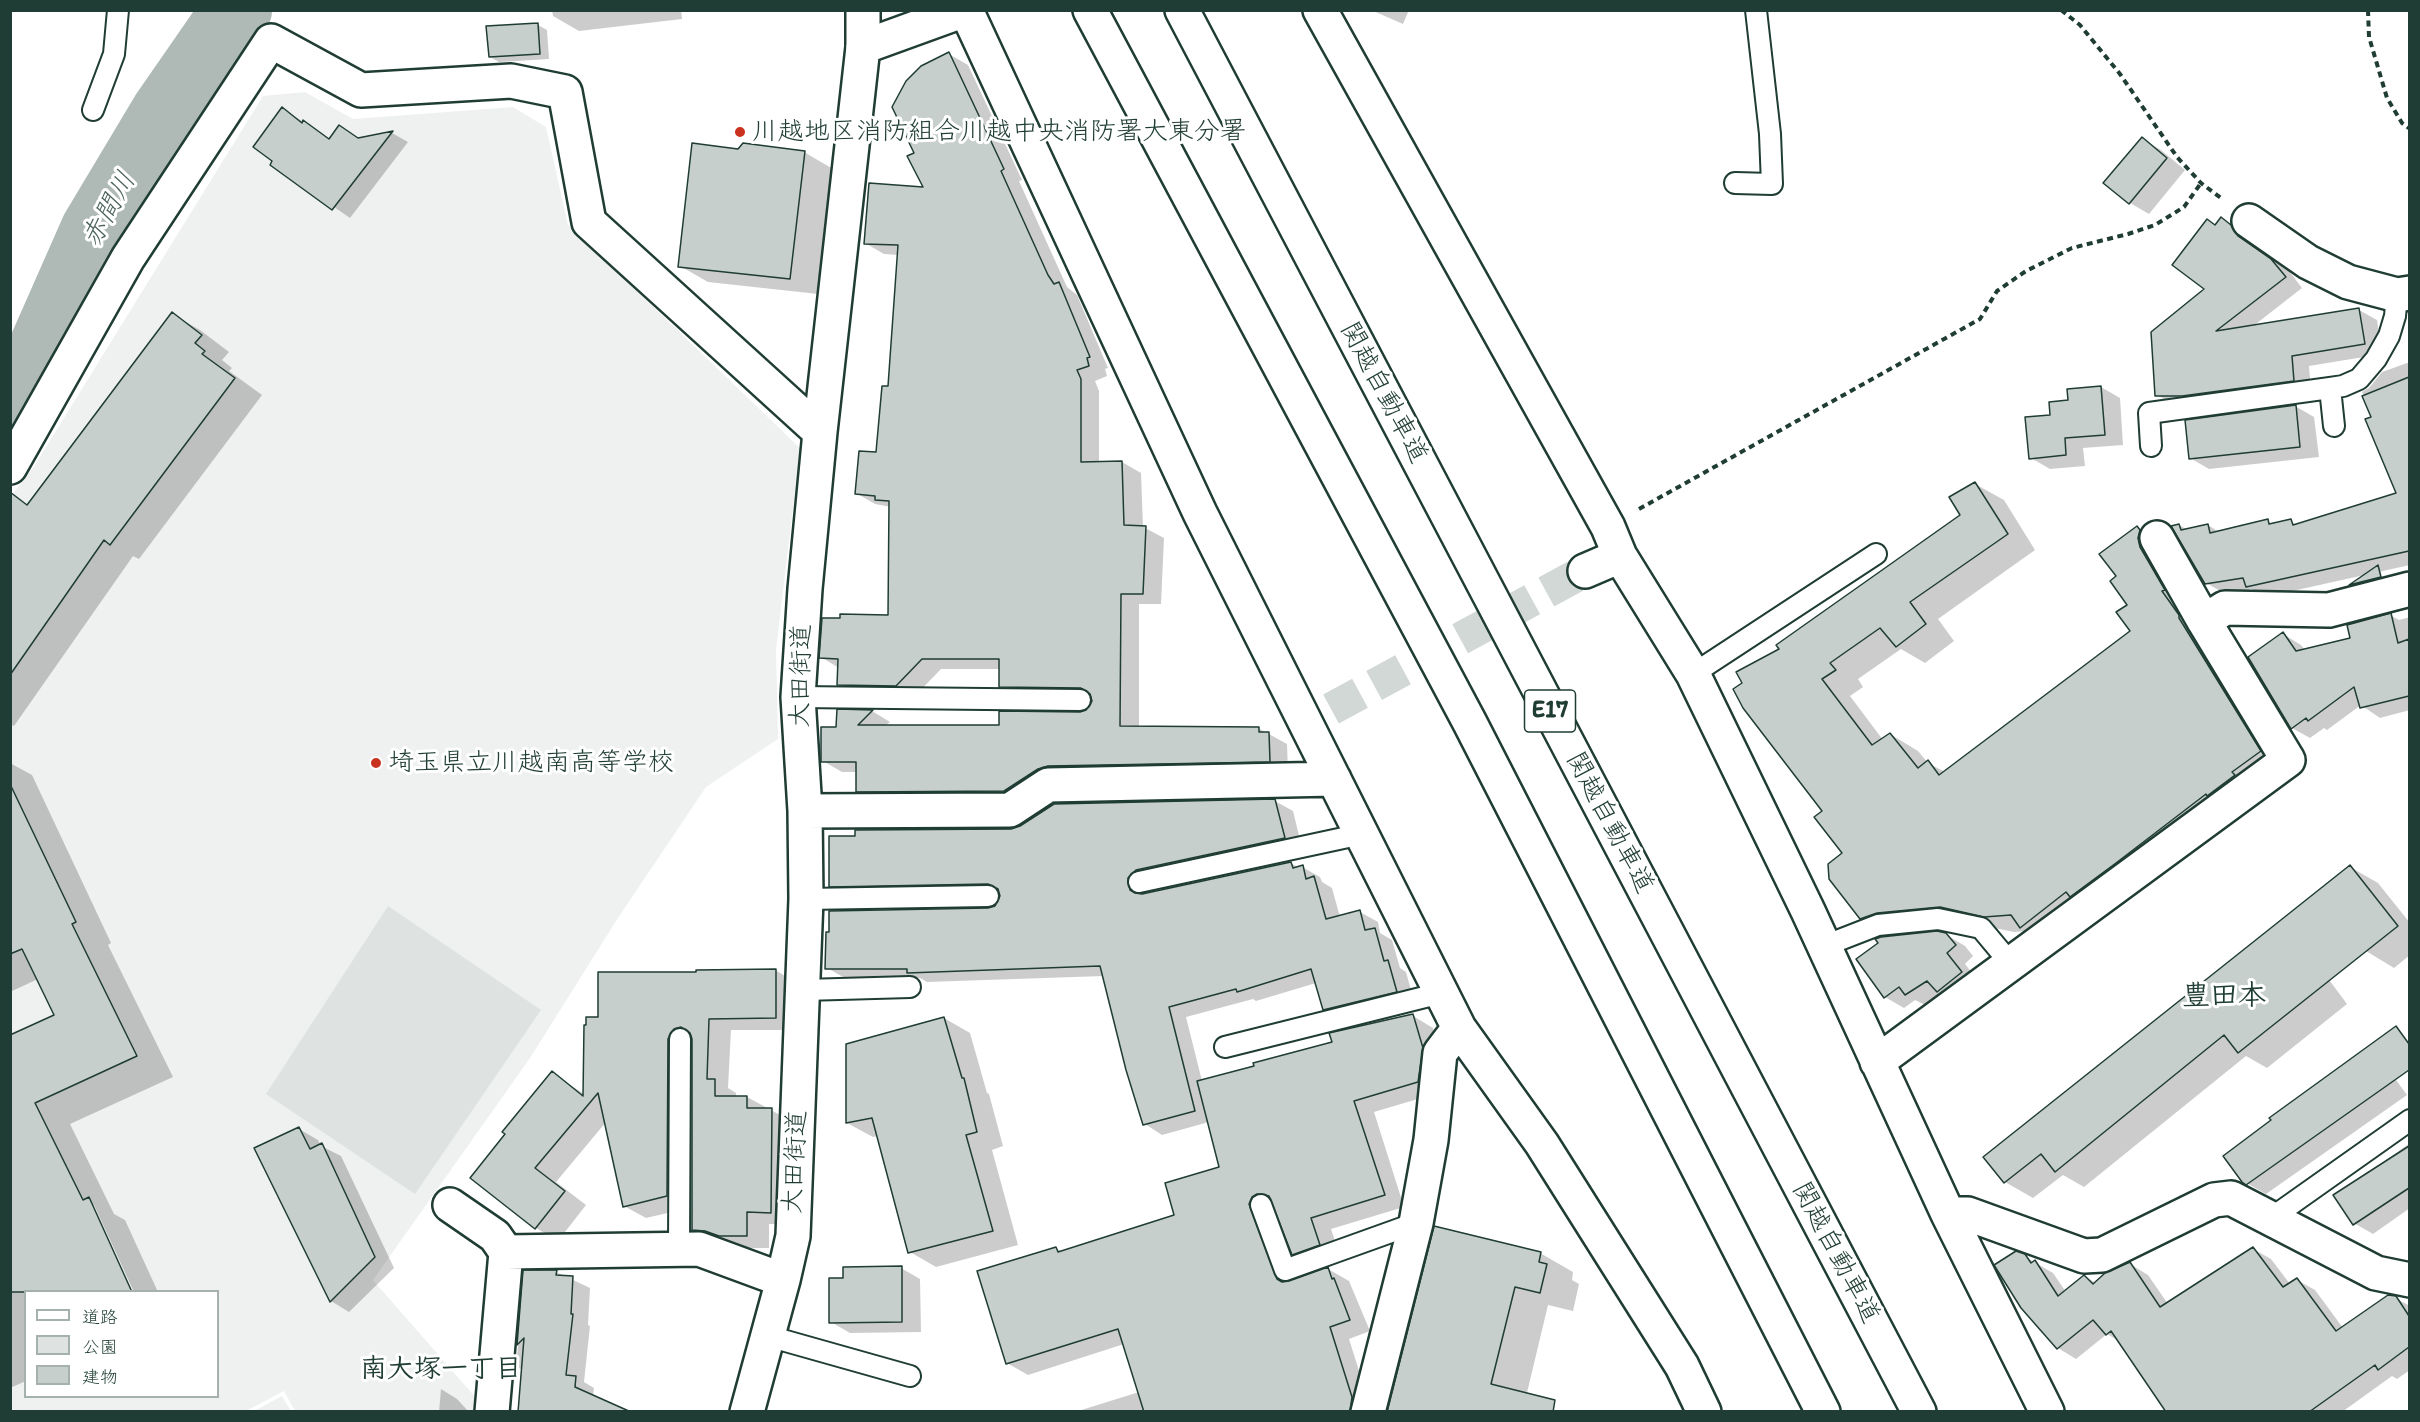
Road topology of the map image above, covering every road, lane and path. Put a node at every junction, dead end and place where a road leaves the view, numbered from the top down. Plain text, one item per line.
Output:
1 (118, 10) edge
2 (863, 10) edge
3 (966, 10) edge
4 (1090, 10) edge
5 (1182, 10) edge
6 (1320, 10) edge
7 (1756, 10) edge
8 (2061, 10) edge
9 (2368, 10) edge
10 (863, 47) junction
11 (93, 110) dead end
12 (2409, 129) edge
13 (1735, 183) dead end
14 (2201, 183) junction
15 (2249, 221) joint
16 (2403, 294) edge
17 (2330, 388) junction
18 (2334, 426) dead end
19 (820, 432) junction
20 (2151, 446) dead end
21 (10, 467) edge
22 (2157, 538) dead end
23 (1614, 542) junction
24 (1876, 554) dead end
25 (1585, 571) tunnel mouth
26 (2409, 589) edge
27 (2204, 621) junction
28 (1693, 674) junction
29 (798, 697) junction
30 (1080, 700) dead end
31 (1334, 779) junction
32 (805, 811) junction
33 (1362, 834) junction
34 (1139, 882) dead end
35 (988, 896) dead end
36 (806, 899) junction
37 (1824, 946) junction
38 (2011, 964) junction
39 (910, 987) dead end
40 (804, 990) junction
41 (1442, 993) junction
42 (1459, 1028) junction
43 (680, 1039) dead end
44 (1226, 1047) dead end
45 (1877, 1062) junction
46 (2409, 1120) edge
47 (450, 1205) dead end
48 (1261, 1205) dead end
49 (1948, 1214) junction
50 (2270, 1219) junction
51 (1416, 1223) junction
52 (679, 1247) junction
53 (506, 1252) junction
54 (783, 1280) junction
55 (2409, 1280) edge
56 (768, 1336) junction
57 (910, 1376) dead end
58 (492, 1412) edge
59 (747, 1412) edge
60 (1368, 1412) edge
61 (1704, 1412) edge
62 (1824, 1412) edge
63 (1919, 1412) edge
64 (2047, 1412) edge

1 - 11 lane
2 - 10 main road, 大田街道
3 - 10 main road
3 - 31 main road
4 - 62 main road
5 - 63 main road, 関越自動車道 / E17
6 - 23 main road
7 - 13 lane
8 - 14 path
9 - 12 path
10 - 19 main road, 大田街道
14 - 15 path
14 - 23 path
15 - 16 main road
16 - 17 lane
17 - 18 lane
17 - 20 lane
19 - 21 main road
19 - 29 main road, 大田街道
22 - 27 main road
23 - 25 main road
23 - 28 main road
24 - 28 lane
26 - 27 main road
27 - 38 main road
28 - 37 main road
29 - 30 lane
29 - 32 main road, 大田街道
31 - 32 main road
31 - 33 main road
32 - 36 main road, 大田街道
33 - 34 lane
33 - 41 main road
35 - 36 lane
36 - 40 main road, 大田街道
37 - 38 lane
37 - 45 main road
38 - 45 main road
39 - 40 lane
40 - 54 main road, 大田街道
41 - 42 main road
41 - 44 lane
42 - 51 main road
42 - 61 main road
43 - 52 lane
45 - 49 main road
46 - 50 lane
47 - 53 main road
48 - 51 lane
49 - 50 main road
49 - 64 main road
50 - 55 main road
51 - 60 main road
52 - 53 main road
52 - 54 main road
53 - 58 main road
54 - 56 main road, 大田街道
56 - 57 lane
56 - 59 main road, 大田街道

